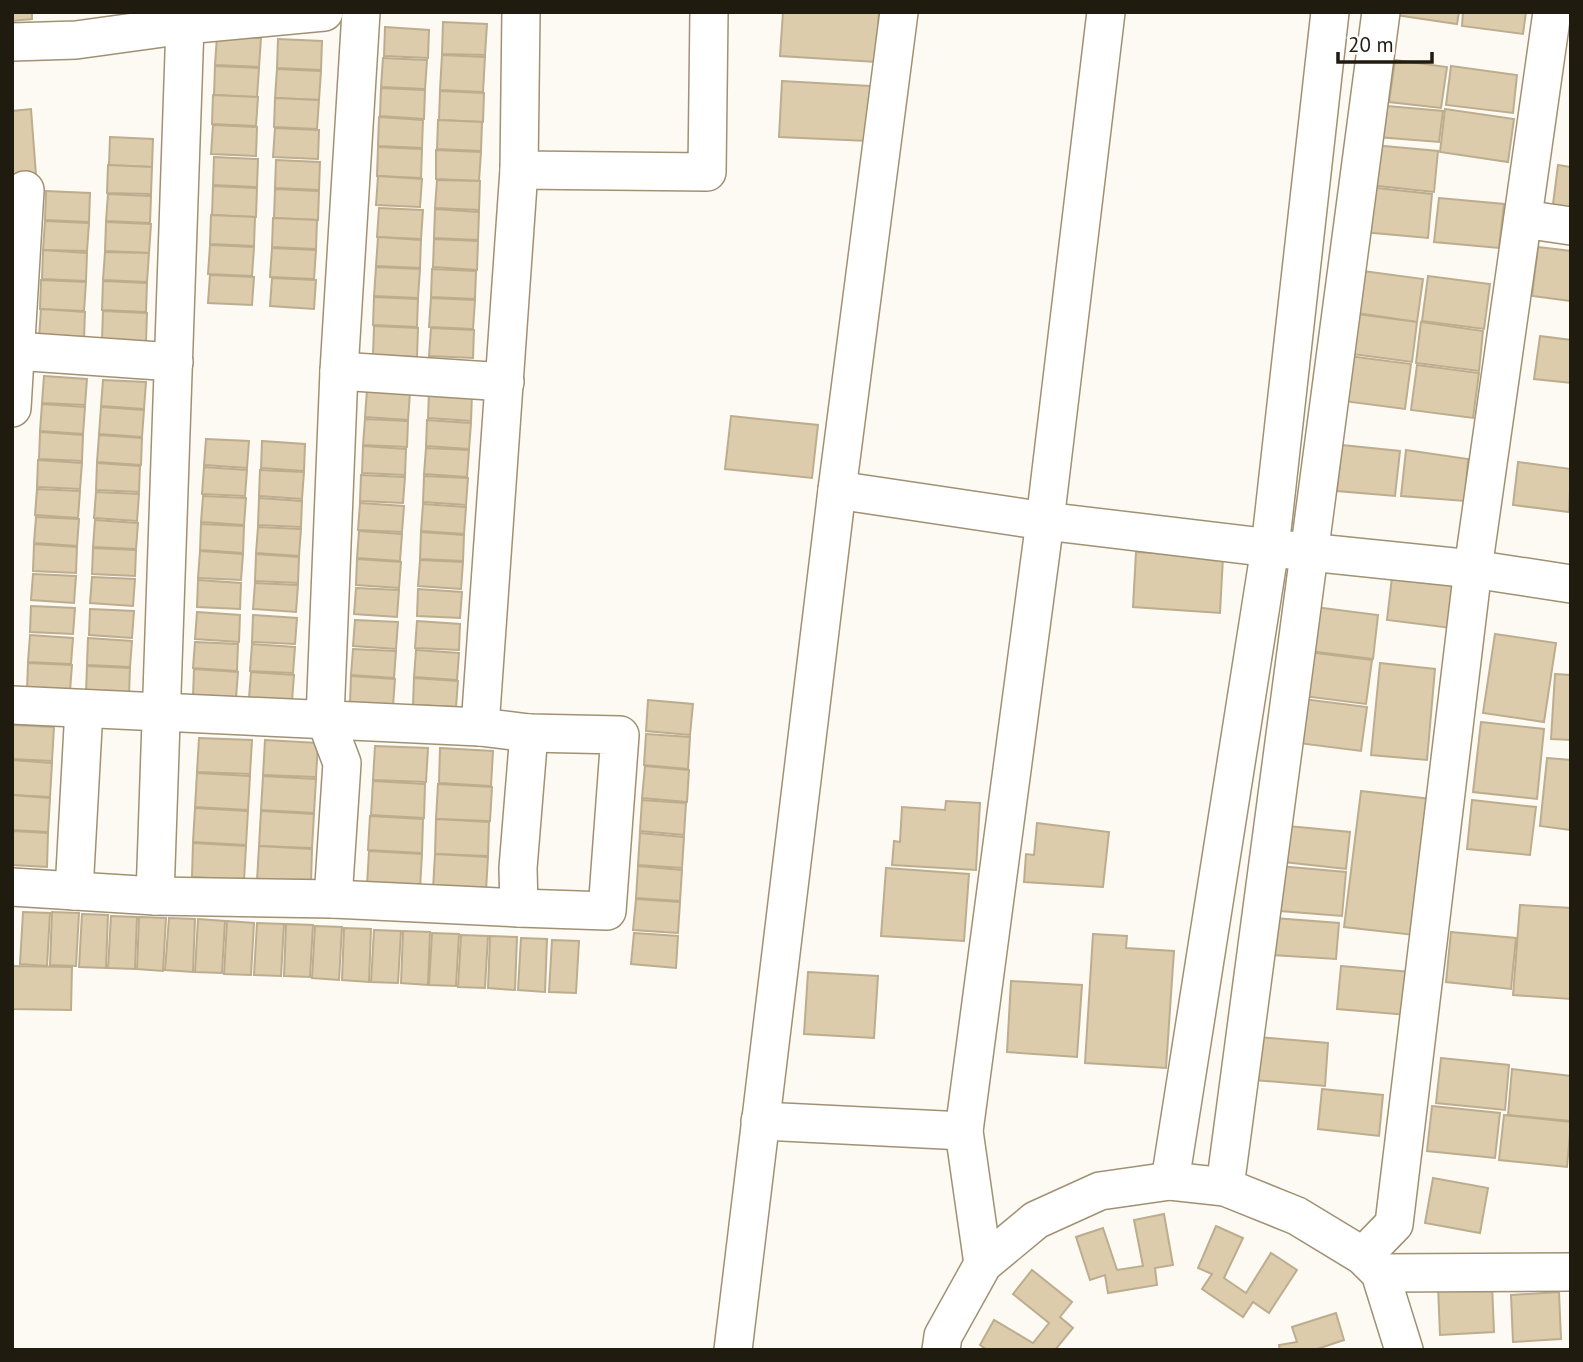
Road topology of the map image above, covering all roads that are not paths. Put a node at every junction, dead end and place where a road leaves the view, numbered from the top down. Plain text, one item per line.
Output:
1 (324, 12) edge
2 (361, 12) edge
3 (521, 12) edge
4 (709, 12) edge
5 (899, 12) edge
6 (1105, 12) edge
7 (1330, 12) edge
8 (1381, 12) edge
9 (1552, 12) edge
10 (185, 25) junction
11 (12, 42) edge
12 (519, 170) junction
13 (25, 190) dead end
14 (1523, 219) junction
15 (1571, 226) edge
16 (15, 351) junction
17 (174, 362) junction
18 (339, 371) junction
19 (505, 382) junction
20 (12, 408) edge
21 (837, 490) junction
22 (1045, 521) junction
23 (1270, 548) junction
24 (1311, 553) junction
25 (1473, 569) junction
26 (1571, 584) edge
27 (12, 705) edge
28 (84, 709) junction
29 (160, 713) junction
30 (325, 718) junction
31 (480, 727) junction
32 (529, 733) junction
33 (12, 887) edge
34 (74, 891) junction
35 (155, 895) junction
36 (333, 899) junction
37 (519, 908) junction
38 (760, 1121) junction
39 (964, 1131) junction
40 (1170, 1181) junction
41 (1225, 1187) junction
42 (983, 1264) junction
43 (1372, 1264) junction
44 (1571, 1272) edge
45 (733, 1350) edge
46 (940, 1350) edge
47 (1404, 1350) edge

1 - 10 street
2 - 18 street
3 - 12 street
4 - 12 street
5 - 21 street
6 - 22 street
7 - 23 street
8 - 24 street
9 - 14 street
10 - 11 street
10 - 17 street
12 - 19 street
13 - 16 street
14 - 15 street
14 - 25 street
16 - 17 street
16 - 20 street
17 - 29 street
18 - 19 street
18 - 30 street
19 - 31 street
21 - 22 street
21 - 38 street
22 - 23 street
22 - 39 street
23 - 24 street
23 - 40 street
24 - 25 street
24 - 41 street
25 - 26 street
25 - 43 street
27 - 28 street
28 - 29 street
28 - 34 street
29 - 30 street
29 - 35 street
30 - 31 street
30 - 36 street
31 - 32 street
32 - 37 street
32 - 37 street
33 - 34 street
34 - 35 street
35 - 36 street
36 - 37 street
38 - 39 street
38 - 45 street
39 - 42 street
40 - 41 street
40 - 42 street
41 - 43 street
42 - 46 street
43 - 44 street
43 - 47 street

